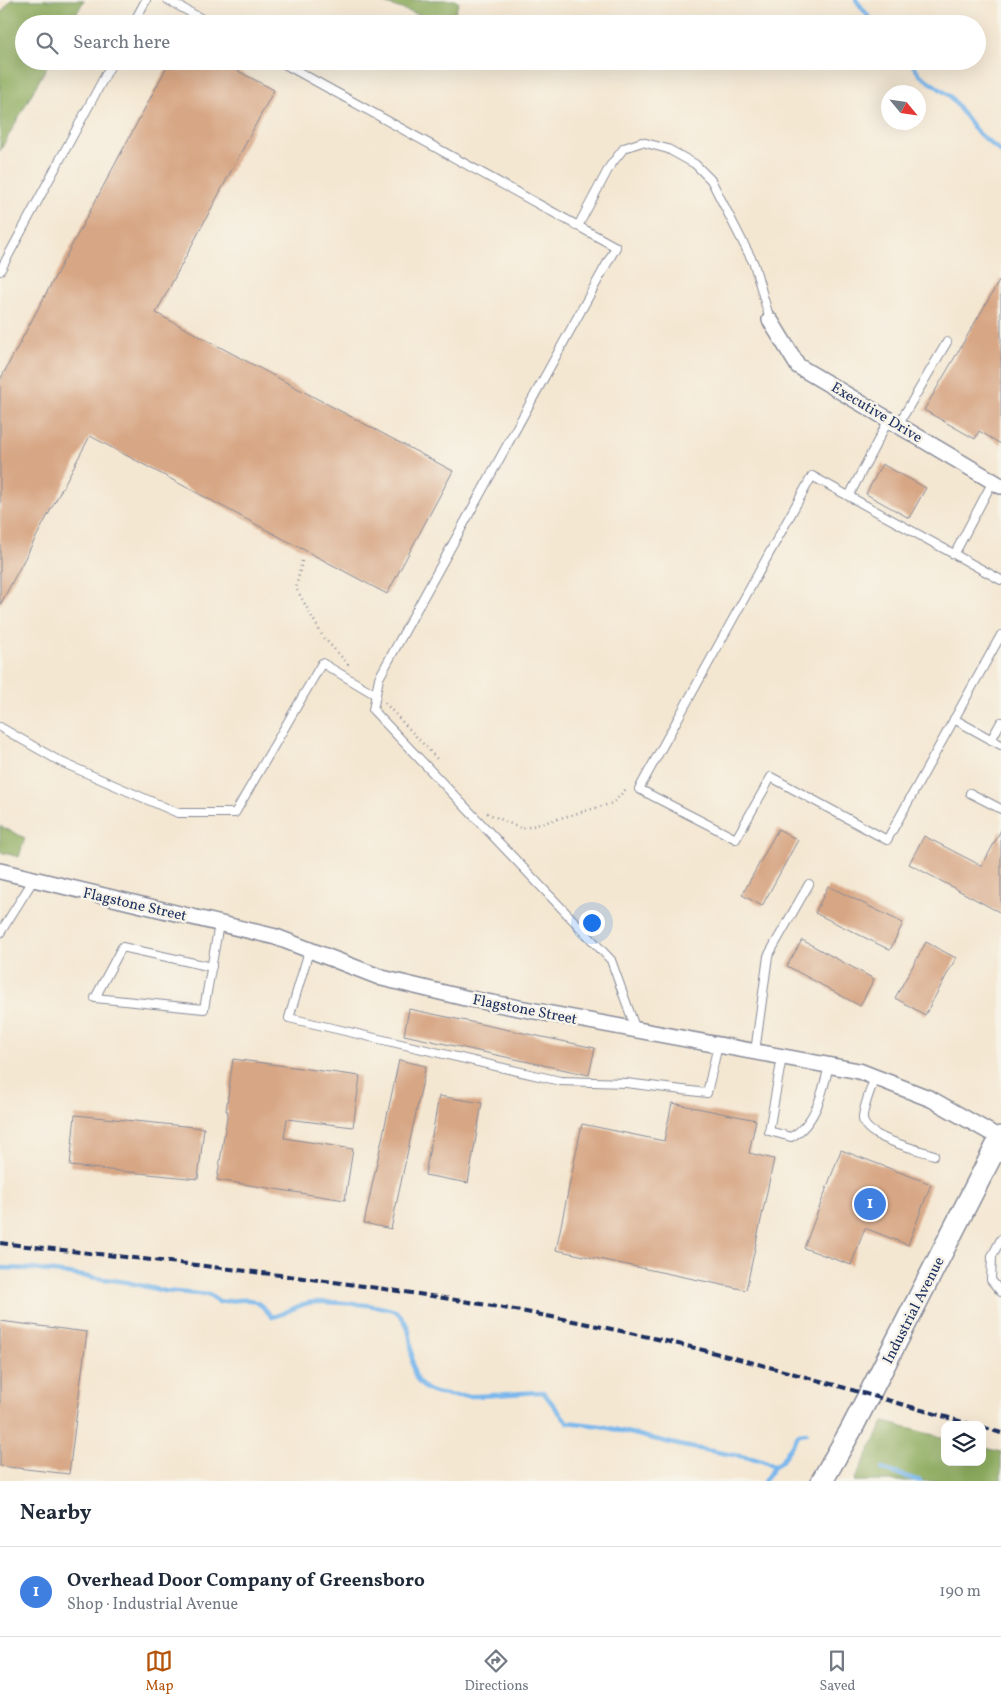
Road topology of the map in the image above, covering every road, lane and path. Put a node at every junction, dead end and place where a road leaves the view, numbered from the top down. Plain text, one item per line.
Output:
1 (146, 0) edge
2 (168, 0) edge
3 (138, 15) edge
4 (195, 15) edge
5 (108, 70) edge
6 (295, 70) edge
7 (578, 226) junction
8 (0, 271) edge
9 (770, 320) joint
10 (947, 342) dead end
11 (894, 422) junction
12 (997, 483) edge
13 (849, 496) junction
14 (955, 553) junction
15 (302, 561) dead end
16 (1001, 580) edge
17 (1001, 635) edge
18 (350, 666) dead end
19 (376, 695) junction
20 (384, 703) dead end
21 (954, 719) junction
22 (1001, 722) edge
23 (0, 727) edge
24 (991, 740) junction
25 (1001, 745) edge
26 (445, 768) dead end
27 (627, 788) dead end
28 (970, 793) dead end
29 (1001, 809) edge
30 (486, 812) dead end
31 (0, 871) edge
32 (40, 881) junction
33 (809, 884) dead end
34 (220, 924) junction
35 (0, 933) edge
36 (309, 951) junction
37 (212, 967) junction
38 (636, 1030) junction
39 (718, 1045) junction
40 (755, 1052) junction
41 (782, 1056) junction
42 (829, 1065) junction
43 (875, 1077) junction
44 (1001, 1137) edge
45 (934, 1155) dead end
46 (1001, 1238) edge
47 (1001, 1292) edge
48 (822, 1481) edge

1 - 3 lane
2 - 4 lane
5 - 8 lane
6 - 7 lane
7 - 9 lane
7 - 19 lane
9 - 11 street, Executive Drive
10 - 11 lane
11 - 12 street, Executive Drive
11 - 13 lane
12 - 14 lane
13 - 14 lane
13 - 21 lane
14 - 16 lane
15 - 18 path
17 - 21 lane
19 - 23 lane
19 - 38 lane
20 - 26 path
21 - 24 lane
22 - 24 lane
24 - 25 lane
27 - 30 path
28 - 29 lane
31 - 32 street, Flagstone Street
32 - 34 street, Flagstone Street
32 - 35 lane
33 - 40 lane
34 - 36 street, Flagstone Street
34 - 37 lane
36 - 38 street, Flagstone Street
36 - 39 lane
37 - 37 lane
38 - 39 street, Flagstone Street
39 - 40 street, Flagstone Street
40 - 41 street, Flagstone Street
41 - 42 street, Flagstone Street
41 - 42 lane
42 - 43 street, Flagstone Street
43 - 44 street, Flagstone Street
43 - 45 lane
44 - 48 main road, Industrial Avenue
46 - 47 lane

